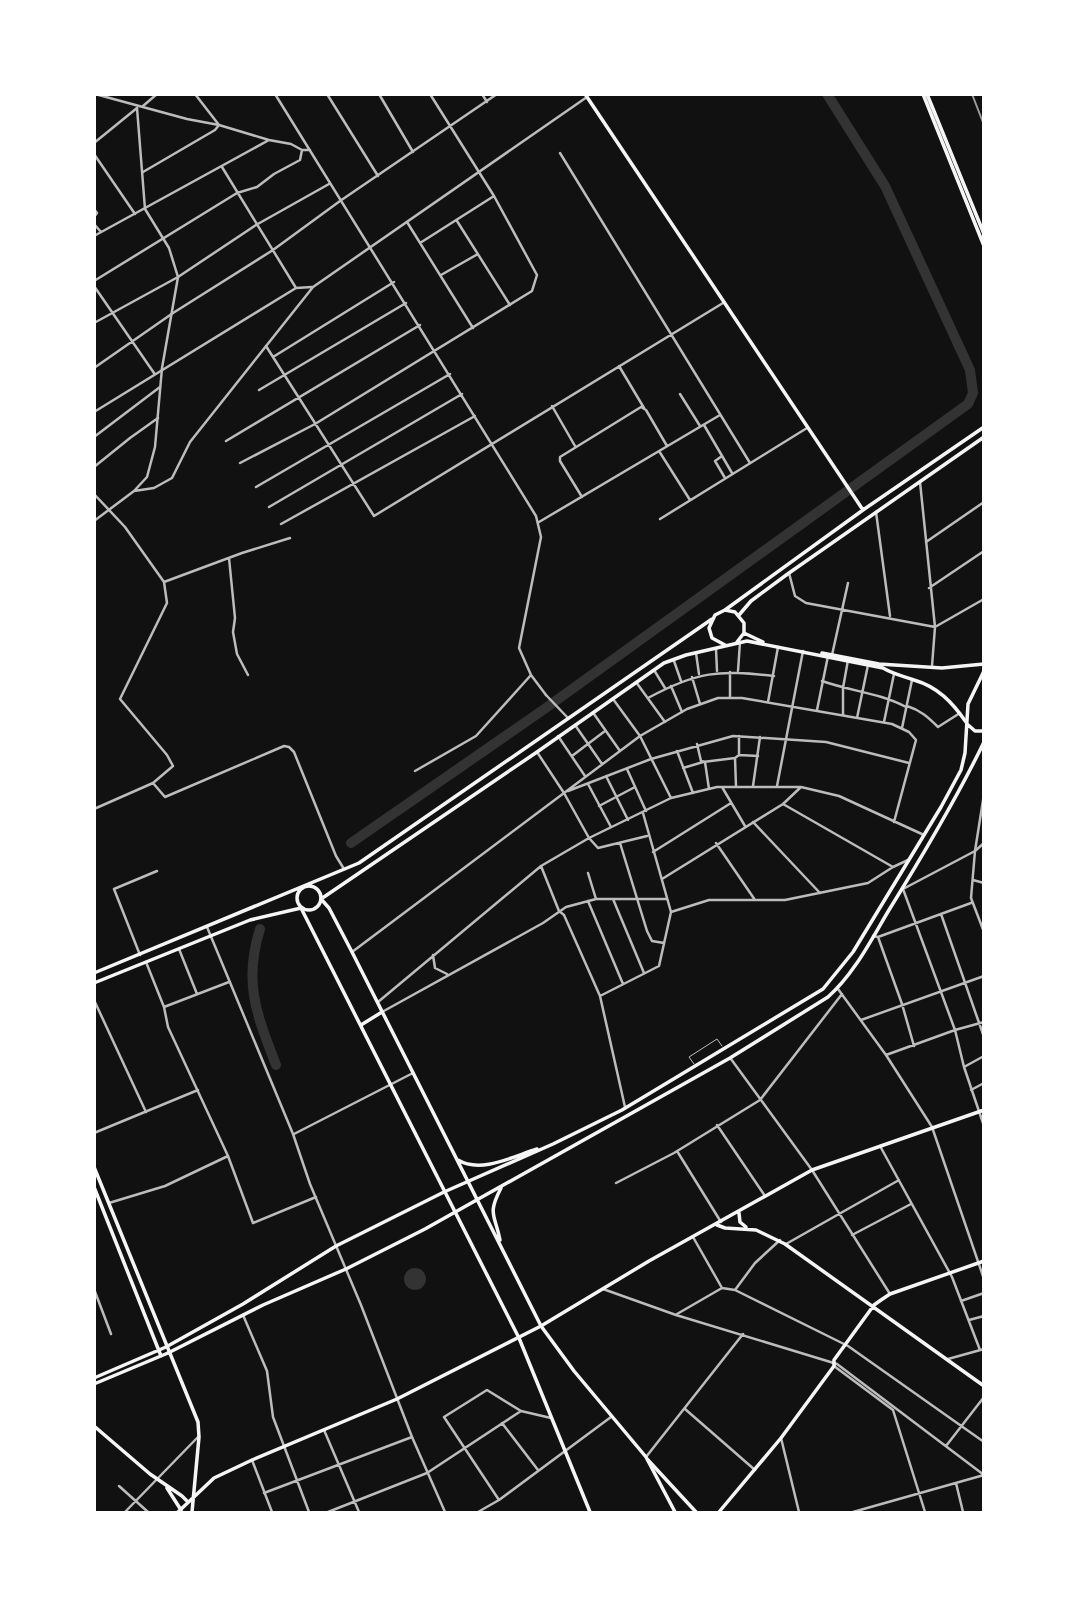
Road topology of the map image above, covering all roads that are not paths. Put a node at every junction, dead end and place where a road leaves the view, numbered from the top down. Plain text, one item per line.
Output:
1 (157, 94) edge
2 (275, 94) edge
3 (327, 94) edge
4 (379, 94) edge
5 (430, 94) edge
6 (482, 94) edge
7 (497, 94) edge
8 (925, 94) edge
9 (196, 95) edge
10 (587, 95) edge
11 (98, 96) edge
12 (487, 102) junction
13 (143, 106) junction
14 (137, 108) junction
15 (219, 125) junction
16 (449, 128) junction
17 (269, 140) junction
18 (94, 143) edge
19 (302, 150) junction
20 (310, 150) junction
21 (413, 152) junction
22 (560, 153) dead end
23 (94, 154) edge
24 (222, 167) junction
25 (143, 172) junction
26 (478, 173) junction
27 (378, 176) junction
28 (330, 184) junction
29 (237, 194) junction
30 (495, 196) junction
31 (340, 201) junction
32 (94, 209) edge
33 (145, 209) junction
34 (135, 214) junction
35 (94, 217) edge
36 (457, 221) junction
37 (407, 222) junction
38 (94, 224) edge
39 (256, 225) junction
40 (101, 232) junction
41 (984, 234) edge
42 (94, 236) edge
43 (163, 239) junction
44 (420, 243) junction
45 (984, 246) edge
46 (370, 247) junction
47 (273, 250) junction
48 (478, 254) junction
49 (440, 275) junction
50 (178, 277) junction
51 (394, 282) junction
52 (94, 284) edge
53 (313, 287) junction
54 (296, 288) junction
55 (407, 303) junction
56 (723, 303) junction
57 (510, 305) junction
58 (112, 312) junction
59 (173, 313) junction
60 (94, 323) edge
61 (420, 325) junction
62 (473, 328) junction
63 (671, 334) junction
64 (133, 342) junction
65 (266, 346) junction
66 (435, 351) junction
67 (273, 357) junction
68 (619, 366) junction
69 (94, 368) edge
70 (162, 368) junction
71 (154, 373) junction
72 (450, 374) junction
73 (285, 376) junction
74 (160, 387) junction
75 (259, 390) dead end
76 (462, 394) junction
77 (680, 394) dead end
78 (298, 397) junction
79 (552, 406) junction
80 (644, 408) junction
81 (95, 410) edge
82 (720, 414) junction
83 (475, 416) junction
84 (159, 418) junction
85 (316, 424) junction
86 (702, 425) junction
87 (984, 427) edge
88 (807, 428) junction
89 (94, 437) edge
90 (984, 437) edge
91 (226, 441) dead end
92 (492, 443) junction
93 (329, 445) junction
94 (667, 446) junction
95 (576, 447) junction
96 (659, 451) junction
97 (722, 456) junction
98 (240, 463) dead end
99 (750, 463) junction
100 (342, 466) junction
101 (94, 467) edge
102 (732, 473) junction
103 (725, 478) junction
104 (920, 482) junction
105 (355, 485) junction
106 (256, 487) dead end
107 (134, 491) junction
108 (94, 494) edge
109 (582, 497) junction
110 (690, 500) junction
111 (984, 502) edge
112 (269, 507) dead end
113 (863, 510) junction
114 (108, 511) junction
115 (876, 512) junction
116 (660, 519) dead end
117 (94, 521) edge
118 (539, 522) junction
119 (281, 524) dead end
120 (290, 538) dead end
121 (926, 542) junction
122 (984, 551) edge
123 (229, 558) junction
124 (789, 573) junction
125 (164, 582) junction
126 (848, 583) dead end
127 (929, 588) junction
128 (984, 599) edge
129 (842, 609) junction
130 (725, 610) junction
131 (739, 615) junction
132 (890, 617) junction
133 (712, 619) junction
134 (934, 627) junction
135 (744, 632) junction
136 (738, 643) junction
137 (725, 646) junction
138 (778, 647) junction
139 (716, 649) junction
140 (803, 651) junction
141 (696, 653) junction
142 (830, 656) junction
143 (674, 659) junction
144 (848, 660) junction
145 (984, 664) edge
146 (868, 665) junction
147 (932, 667) junction
148 (654, 670) junction
149 (984, 671) edge
150 (717, 672) junction
151 (730, 672) junction
152 (738, 672) junction
153 (894, 674) junction
154 (248, 675) dead end
155 (531, 675) junction
156 (699, 675) junction
157 (774, 676) junction
158 (692, 677) junction
159 (912, 680) junction
160 (681, 681) junction
161 (822, 681) junction
162 (636, 682) junction
163 (671, 686) junction
164 (843, 688) junction
165 (665, 689) junction
166 (862, 693) junction
167 (888, 697) junction
168 (613, 698) junction
169 (648, 698) junction
170 (730, 698) junction
171 (768, 702) junction
172 (700, 704) junction
173 (794, 706) junction
174 (906, 707) junction
175 (817, 710) junction
176 (593, 712) junction
177 (682, 712) junction
178 (960, 713) junction
179 (844, 715) junction
180 (567, 717) junction
181 (857, 718) junction
182 (665, 722) junction
183 (884, 722) junction
184 (966, 722) junction
185 (575, 725) junction
186 (902, 728) junction
187 (605, 731) junction
188 (984, 731) edge
189 (558, 736) junction
190 (640, 736) junction
191 (739, 736) junction
192 (760, 737) junction
193 (787, 738) junction
194 (588, 743) junction
195 (697, 744) junction
196 (982, 744) edge
197 (620, 751) junction
198 (677, 751) junction
199 (537, 752) junction
200 (984, 753) edge
201 (572, 756) junction
202 (737, 756) junction
203 (758, 756) junction
204 (652, 759) junction
205 (703, 762) junction
206 (602, 764) junction
207 (909, 764) junction
208 (626, 768) junction
209 (684, 768) junction
210 (415, 771) dead end
211 (585, 776) junction
212 (606, 776) junction
213 (153, 783) junction
214 (587, 783) junction
215 (753, 786) junction
216 (777, 786) junction
217 (722, 787) junction
218 (736, 787) junction
219 (802, 787) junction
220 (635, 788) junction
221 (709, 789) junction
222 (564, 793) junction
223 (692, 793) junction
224 (984, 794) edge
225 (616, 797) junction
226 (671, 798) junction
227 (731, 803) junction
228 (983, 803) edge
229 (783, 804) junction
230 (599, 806) junction
231 (94, 809) edge
232 (644, 812) junction
233 (983, 818) edge
234 (628, 820) junction
235 (752, 822) junction
236 (894, 822) junction
237 (745, 826) junction
238 (611, 827) junction
239 (649, 835) junction
240 (924, 835) junction
241 (589, 838) junction
242 (620, 843) junction
243 (716, 843) junction
244 (984, 843) edge
245 (975, 851) junction
246 (653, 852) junction
247 (909, 859) junction
248 (541, 866) junction
249 (893, 867) junction
250 (345, 870) junction
251 (157, 871) dead end
252 (588, 873) dead end
253 (661, 880) junction
254 (973, 880) junction
255 (984, 881) edge
256 (303, 888) junction
257 (903, 889) junction
258 (820, 893) junction
259 (596, 899) junction
260 (612, 899) junction
261 (635, 899) junction
262 (667, 899) junction
263 (321, 900) junction
264 (755, 900) junction
265 (588, 901) junction
266 (971, 903) junction
267 (302, 908) junction
268 (559, 911) junction
269 (671, 912) junction
270 (942, 914) junction
271 (914, 923) junction
272 (207, 927) junction
273 (984, 932) edge
274 (210, 935) junction
275 (876, 937) junction
276 (664, 943) junction
277 (179, 949) junction
278 (352, 952) junction
279 (140, 955) junction
280 (433, 955) junction
281 (146, 962) junction
282 (94, 974) edge
283 (447, 974) junction
284 (645, 974) junction
285 (984, 976) edge
286 (229, 982) junction
287 (94, 983) edge
288 (965, 983) junction
289 (624, 984) junction
290 (838, 989) junction
291 (940, 992) junction
292 (197, 994) junction
293 (842, 994) junction
294 (600, 996) junction
295 (94, 1000) edge
296 (377, 1003) junction
297 (902, 1004) junction
298 (164, 1007) junction
299 (382, 1012) junction
300 (862, 1020) junction
301 (981, 1023) edge
302 (361, 1025) junction
303 (954, 1030) junction
304 (984, 1037) edge
305 (914, 1046) junction
306 (724, 1048) junction
307 (886, 1055) junction
308 (984, 1056) edge
309 (730, 1058) junction
310 (694, 1066) junction
311 (964, 1067) junction
312 (413, 1073) junction
313 (984, 1083) edge
314 (391, 1084) junction
315 (198, 1090) junction
316 (971, 1090) junction
317 (760, 1100) junction
318 (625, 1108) junction
319 (981, 1111) edge
320 (146, 1112) junction
321 (717, 1125) junction
322 (984, 1126) edge
323 (932, 1128) junction
324 (94, 1133) edge
325 (293, 1134) junction
326 (553, 1144) junction
327 (880, 1146) junction
328 (677, 1151) junction
329 (228, 1156) junction
330 (454, 1156) junction
331 (94, 1167) edge
332 (811, 1170) junction
333 (899, 1180) junction
334 (468, 1182) junction
335 (616, 1183) dead end
336 (94, 1187) edge
337 (501, 1187) junction
338 (444, 1192) junction
339 (765, 1196) junction
340 (316, 1197) junction
341 (478, 1200) junction
342 (109, 1203) junction
343 (912, 1204) junction
344 (739, 1212) junction
345 (454, 1213) junction
346 (839, 1214) junction
347 (719, 1223) junction
348 (748, 1228) junction
349 (852, 1235) junction
350 (693, 1237) junction
351 (780, 1240) junction
352 (785, 1244) junction
353 (500, 1245) junction
354 (336, 1246) junction
355 (984, 1261) edge
356 (978, 1262) junction
357 (346, 1269) junction
358 (949, 1273) junction
359 (984, 1279) edge
360 (722, 1288) junction
361 (94, 1289) edge
362 (603, 1289) junction
363 (735, 1290) junction
364 (984, 1293) edge
365 (96, 1294) edge
366 (890, 1294) junction
367 (961, 1301) junction
368 (874, 1306) junction
369 (243, 1315) junction
370 (676, 1315) junction
371 (984, 1316) edge
372 (969, 1320) junction
373 (541, 1326) junction
374 (111, 1334) dead end
375 (743, 1334) junction
376 (519, 1338) junction
377 (846, 1344) junction
378 (166, 1347) junction
379 (982, 1349) edge
380 (158, 1351) junction
381 (168, 1353) junction
382 (161, 1356) junction
383 (948, 1359) junction
384 (834, 1365) junction
385 (94, 1378) edge
386 (94, 1384) edge
387 (984, 1385) edge
388 (984, 1397) edge
389 (397, 1399) junction
390 (685, 1409) junction
391 (521, 1411) junction
392 (611, 1417) junction
393 (551, 1419) junction
394 (502, 1423) junction
395 (94, 1426) edge
396 (961, 1426) junction
397 (324, 1430) junction
398 (199, 1437) junction
399 (412, 1437) junction
400 (781, 1438) junction
401 (984, 1442) edge
402 (285, 1445) junction
403 (946, 1446) junction
404 (465, 1448) junction
405 (564, 1452) junction
406 (646, 1457) junction
407 (252, 1460) junction
408 (338, 1465) junction
409 (755, 1469) junction
410 (538, 1471) junction
411 (427, 1474) junction
412 (984, 1475) edge
413 (158, 1480) junction
414 (299, 1480) junction
415 (956, 1483) junction
416 (163, 1484) junction
417 (119, 1486) dead end
418 (264, 1493) junction
419 (919, 1494) junction
420 (499, 1500) junction
421 (135, 1501) junction
422 (190, 1501) junction
423 (355, 1503) junction
424 (179, 1511) edge
425 (192, 1512) edge
426 (854, 1512) edge
427 (125, 1513) edge
428 (148, 1513) edge
429 (272, 1513) edge
430 (309, 1513) edge
431 (328, 1513) edge
432 (359, 1513) edge
433 (445, 1513) edge
434 (478, 1513) edge
435 (590, 1513) edge
436 (675, 1513) edge
437 (696, 1513) edge
438 (719, 1513) edge
439 (799, 1513) edge
440 (925, 1513) edge
441 (964, 1513) edge

1 - 13 street
2 - 20 street
3 - 27 street
4 - 21 street
5 - 16 street
6 - 12 street
7 - 12 street
8 - 41 main road
8 - 45 main road
9 - 15 street
10 - 26 street
10 - 56 main road
11 - 13 street
12 - 16 street
13 - 14 street
13 - 15 street
14 - 18 street
14 - 25 street
15 - 17 street
15 - 25 street
16 - 21 street
16 - 26 street
17 - 19 street
17 - 24 street
19 - 20 street
19 - 29 street
20 - 28 street
21 - 27 street
22 - 63 street
23 - 34 street
24 - 29 street
24 - 33 street
25 - 33 street
26 - 30 street
26 - 37 street
27 - 31 street
28 - 31 street
28 - 39 street
29 - 39 street
29 - 43 street
30 - 36 street
30 - 57 street
31 - 46 street
31 - 47 street
32 - 35 street
33 - 34 street
33 - 43 street
34 - 40 street
36 - 44 street
36 - 48 street
37 - 44 street
37 - 46 street
38 - 40 street
39 - 47 street
39 - 50 street
40 - 42 street
43 - 50 street
43 - 52 street
44 - 49 street
46 - 51 street
46 - 53 street
47 - 54 street
47 - 59 street
48 - 49 street
48 - 57 street
49 - 62 street
50 - 58 street
50 - 59 street
51 - 55 street
51 - 67 street
52 - 58 street
53 - 54 street
53 - 65 street
54 - 70 street
55 - 61 street
55 - 73 street
56 - 63 street
56 - 88 main road
57 - 62 street
58 - 60 street
58 - 64 street
59 - 64 street
59 - 70 street
61 - 66 street
61 - 78 street
62 - 66 street
63 - 68 street
63 - 82 street
64 - 69 street
64 - 71 street
65 - 67 street
65 - 107 street
66 - 72 street
66 - 85 street
67 - 73 street
68 - 79 street
68 - 80 street
70 - 71 street
70 - 74 street
71 - 81 street
72 - 76 street
72 - 93 street
73 - 75 street
73 - 78 street
74 - 84 street
74 - 89 street
76 - 83 street
76 - 100 street
77 - 86 street
78 - 85 street
78 - 91 street
79 - 92 street
79 - 95 street
80 - 94 street
80 - 95 street
82 - 86 street
82 - 99 street
83 - 92 street
83 - 105 street
84 - 101 street
84 - 107 street
85 - 93 street
85 - 98 street
86 - 94 street
86 - 97 street
87 - 113 main road
88 - 99 street
88 - 113 main road
90 - 104 main road
92 - 105 street
92 - 118 street
93 - 100 street
93 - 106 street
94 - 96 street
95 - 109 street
96 - 109 street
96 - 110 street
97 - 102 street
97 - 103 street
99 - 102 street
100 - 105 street
100 - 112 street
102 - 103 street
103 - 110 street
104 - 115 main road
104 - 121 street
105 - 119 street
107 - 114 street
108 - 114 street
109 - 118 street
110 - 116 street
111 - 121 street
113 - 130 main road
114 - 117 street
114 - 125 street
115 - 124 main road
115 - 132 street
118 - 155 street
120 - 123 street
121 - 127 street
122 - 127 street
123 - 125 street
123 - 154 street
124 - 129 street
124 - 131 main road
125 - 213 street
126 - 129 street
127 - 134 street
128 - 134 street
129 - 132 street
129 - 142 street
130 - 131 main road
130 - 133 main road
131 - 135 main road
132 - 134 street
133 - 137 main road
133 - 180 main road
134 - 147 street
135 - 136 main road
135 - 142 main road
136 - 137 main road
136 - 138 main road
136 - 152 street
137 - 139 main road
138 - 140 main road
138 - 157 street
139 - 141 main road
139 - 150 street
140 - 142 main road
140 - 173 street
141 - 143 main road
141 - 156 street
142 - 144 main road
142 - 147 main road
142 - 161 street
143 - 148 main road
143 - 160 street
144 - 146 main road
144 - 164 street
145 - 147 main road
146 - 153 main road
146 - 166 street
148 - 162 main road
148 - 165 street
149 - 184 main road
150 - 151 street
150 - 156 street
151 - 152 street
151 - 170 street
152 - 157 street
153 - 159 main road
153 - 167 street
155 - 180 street
155 - 210 street
156 - 158 street
157 - 171 street
158 - 160 street
158 - 172 street
159 - 174 street
159 - 178 main road
160 - 163 street
161 - 164 street
161 - 175 street
162 - 168 main road
162 - 169 street
163 - 165 street
163 - 177 street
164 - 166 street
164 - 179 street
165 - 169 street
166 - 167 street
166 - 181 street
167 - 174 street
167 - 183 street
168 - 176 main road
168 - 190 street
169 - 182 street
170 - 171 street
170 - 172 street
171 - 173 street
172 - 177 street
173 - 175 street
173 - 193 street
174 - 178 street
174 - 186 street
175 - 179 street
176 - 185 main road
176 - 187 street
177 - 182 street
178 - 184 main road
179 - 181 street
180 - 250 main road
181 - 183 street
182 - 190 street
183 - 186 street
184 - 188 main road
184 - 240 main road
185 - 189 main road
185 - 194 street
186 - 207 street
187 - 194 street
187 - 197 street
189 - 199 main road
189 - 201 street
190 - 197 street
190 - 204 street
191 - 192 street
191 - 195 street
191 - 202 street
192 - 193 street
192 - 203 street
193 - 207 street
193 - 216 street
194 - 201 street
194 - 206 street
195 - 198 street
195 - 205 street
196 - 200 street
196 - 257 main road
197 - 206 street
198 - 204 street
198 - 209 street
199 - 222 street
199 - 263 main road
201 - 211 street
202 - 203 street
202 - 205 street
202 - 218 street
203 - 215 street
204 - 208 street
204 - 226 street
205 - 209 street
205 - 221 street
206 - 211 street
207 - 236 street
208 - 212 street
208 - 220 street
209 - 223 street
211 - 222 street
212 - 214 street
212 - 225 street
213 - 231 street
213 - 250 street
214 - 222 street
214 - 230 street
215 - 216 street
215 - 218 street
216 - 219 street
217 - 218 street
217 - 221 street
217 - 227 street
219 - 229 street
219 - 236 street
220 - 225 street
220 - 232 street
221 - 223 street
222 - 241 street
222 - 278 street
223 - 226 street
224 - 228 street
225 - 230 street
225 - 234 street
226 - 232 street
227 - 237 street
227 - 246 street
228 - 233 street
229 - 235 street
229 - 249 street
230 - 238 street
232 - 234 street
232 - 239 street
233 - 245 street
234 - 238 street
235 - 237 street
235 - 258 street
236 - 240 street
237 - 243 street
238 - 241 street
239 - 242 street
239 - 246 street
240 - 247 main road
241 - 242 street
241 - 248 street
242 - 261 street
243 - 253 street
243 - 264 street
244 - 245 street
245 - 254 street
245 - 257 street
246 - 253 street
247 - 249 street
247 - 306 main road
248 - 268 street
248 - 280 street
249 - 258 street
250 - 256 main road
251 - 279 street
252 - 259 street
253 - 262 street
254 - 255 street
254 - 266 street
256 - 263 main road
256 - 267 main road
256 - 272 main road
257 - 271 street
257 - 275 main road
258 - 264 street
259 - 260 street
259 - 265 street
260 - 261 street
260 - 284 street
261 - 262 street
261 - 276 street
262 - 269 street
263 - 267 main road
263 - 278 main road
264 - 269 street
265 - 268 street
265 - 289 street
266 - 270 street
266 - 273 street
267 - 274 main road
267 - 302 main road
268 - 283 street
268 - 294 street
269 - 276 street
270 - 271 street
270 - 288 street
271 - 275 street
271 - 291 street
272 - 274 street
272 - 279 main road
274 - 277 main road
274 - 286 street
275 - 290 main road
275 - 297 street
276 - 284 street
277 - 281 main road
277 - 292 street
278 - 296 main road
279 - 282 main road
280 - 283 street
280 - 296 street
281 - 287 main road
281 - 298 street
283 - 299 street
284 - 289 street
285 - 288 street
286 - 292 street
286 - 325 street
288 - 291 street
288 - 301 street
289 - 294 street
290 - 293 street
290 - 309 main road
291 - 297 street
291 - 303 street
292 - 298 street
293 - 300 street
293 - 317 street
294 - 318 street
295 - 320 street
296 - 299 main road
297 - 300 street
297 - 305 street
298 - 315 street
299 - 302 main road
299 - 312 main road
300 - 307 street
301 - 303 street
301 - 304 street
302 - 314 main road
303 - 305 street
303 - 311 street
305 - 307 street
306 - 310 main road
306 - 310 lane
307 - 323 street
308 - 311 street
309 - 317 street
309 - 337 main road
310 - 318 main road
311 - 316 street
312 - 314 street
312 - 330 main road
313 - 316 street
314 - 325 street
314 - 338 main road
315 - 320 street
315 - 329 street
316 - 319 street
317 - 321 street
317 - 332 street
318 - 326 main road
319 - 322 street
319 - 323 main road
320 - 324 street
321 - 328 street
321 - 339 street
323 - 327 main road
323 - 356 street
325 - 340 street
326 - 330 main road
326 - 334 main road
327 - 332 main road
327 - 333 street
328 - 335 street
328 - 347 street
329 - 340 street
329 - 342 street
330 - 334 main road
331 - 342 main road
332 - 339 main road
332 - 346 street
333 - 343 street
333 - 346 street
334 - 338 main road
334 - 341 main road
336 - 380 main road
337 - 341 main road
337 - 353 main road
338 - 345 main road
338 - 354 main road
339 - 344 main road
340 - 354 street
341 - 345 main road
341 - 353 main road
342 - 378 main road
343 - 349 street
343 - 358 street
344 - 347 main road
344 - 348 main road
345 - 357 main road
345 - 376 main road
346 - 349 street
346 - 352 street
347 - 348 main road
347 - 350 main road
348 - 351 main road
349 - 366 street
350 - 360 street
350 - 362 main road
351 - 352 main road
351 - 363 street
352 - 368 main road
353 - 373 main road
354 - 357 street
354 - 378 main road
355 - 356 main road
356 - 358 main road
356 - 359 street
357 - 369 main road
357 - 389 street
358 - 366 main road
358 - 367 street
360 - 363 street
360 - 370 street
361 - 365 street
362 - 370 street
362 - 373 main road
363 - 377 street
364 - 367 street
365 - 374 street
366 - 368 main road
367 - 372 street
368 - 377 main road
368 - 383 main road
369 - 381 main road
369 - 402 street
370 - 375 street
371 - 372 street
372 - 379 street
373 - 376 main road
373 - 392 main road
375 - 384 street
375 - 390 street
376 - 389 main road
376 - 393 main road
377 - 384 main road
377 - 396 street
378 - 380 main road
378 - 381 main road
379 - 383 street
380 - 382 main road
380 - 385 main road
381 - 382 main road
381 - 398 main road
382 - 386 main road
383 - 387 main road
384 - 400 main road
384 - 403 street
384 - 419 street
388 - 396 street
389 - 397 main road
389 - 399 street
390 - 406 street
390 - 409 street
391 - 393 street
391 - 394 street
391 - 404 street
392 - 405 street
392 - 406 main road
393 - 405 main road
394 - 404 street
394 - 410 street
395 - 413 main road
396 - 401 street
396 - 403 street
397 - 402 main road
397 - 408 street
398 - 413 street
398 - 422 main road
399 - 408 street
399 - 411 street
400 - 409 main road
400 - 439 street
402 - 407 main road
402 - 414 street
403 - 412 street
404 - 411 street
404 - 420 street
405 - 410 street
405 - 435 main road
406 - 436 main road
406 - 437 main road
407 - 418 street
407 - 422 main road
408 - 414 street
408 - 423 street
409 - 438 main road
410 - 420 street
411 - 423 street
411 - 433 street
412 - 415 street
413 - 416 main road
413 - 421 street
414 - 418 street
414 - 430 street
415 - 419 street
415 - 441 street
416 - 422 main road
416 - 424 main road
417 - 421 street
418 - 429 street
419 - 426 street
419 - 440 street
420 - 434 street
421 - 427 street
421 - 428 street
422 - 424 main road
422 - 425 main road
423 - 431 street
423 - 432 street

